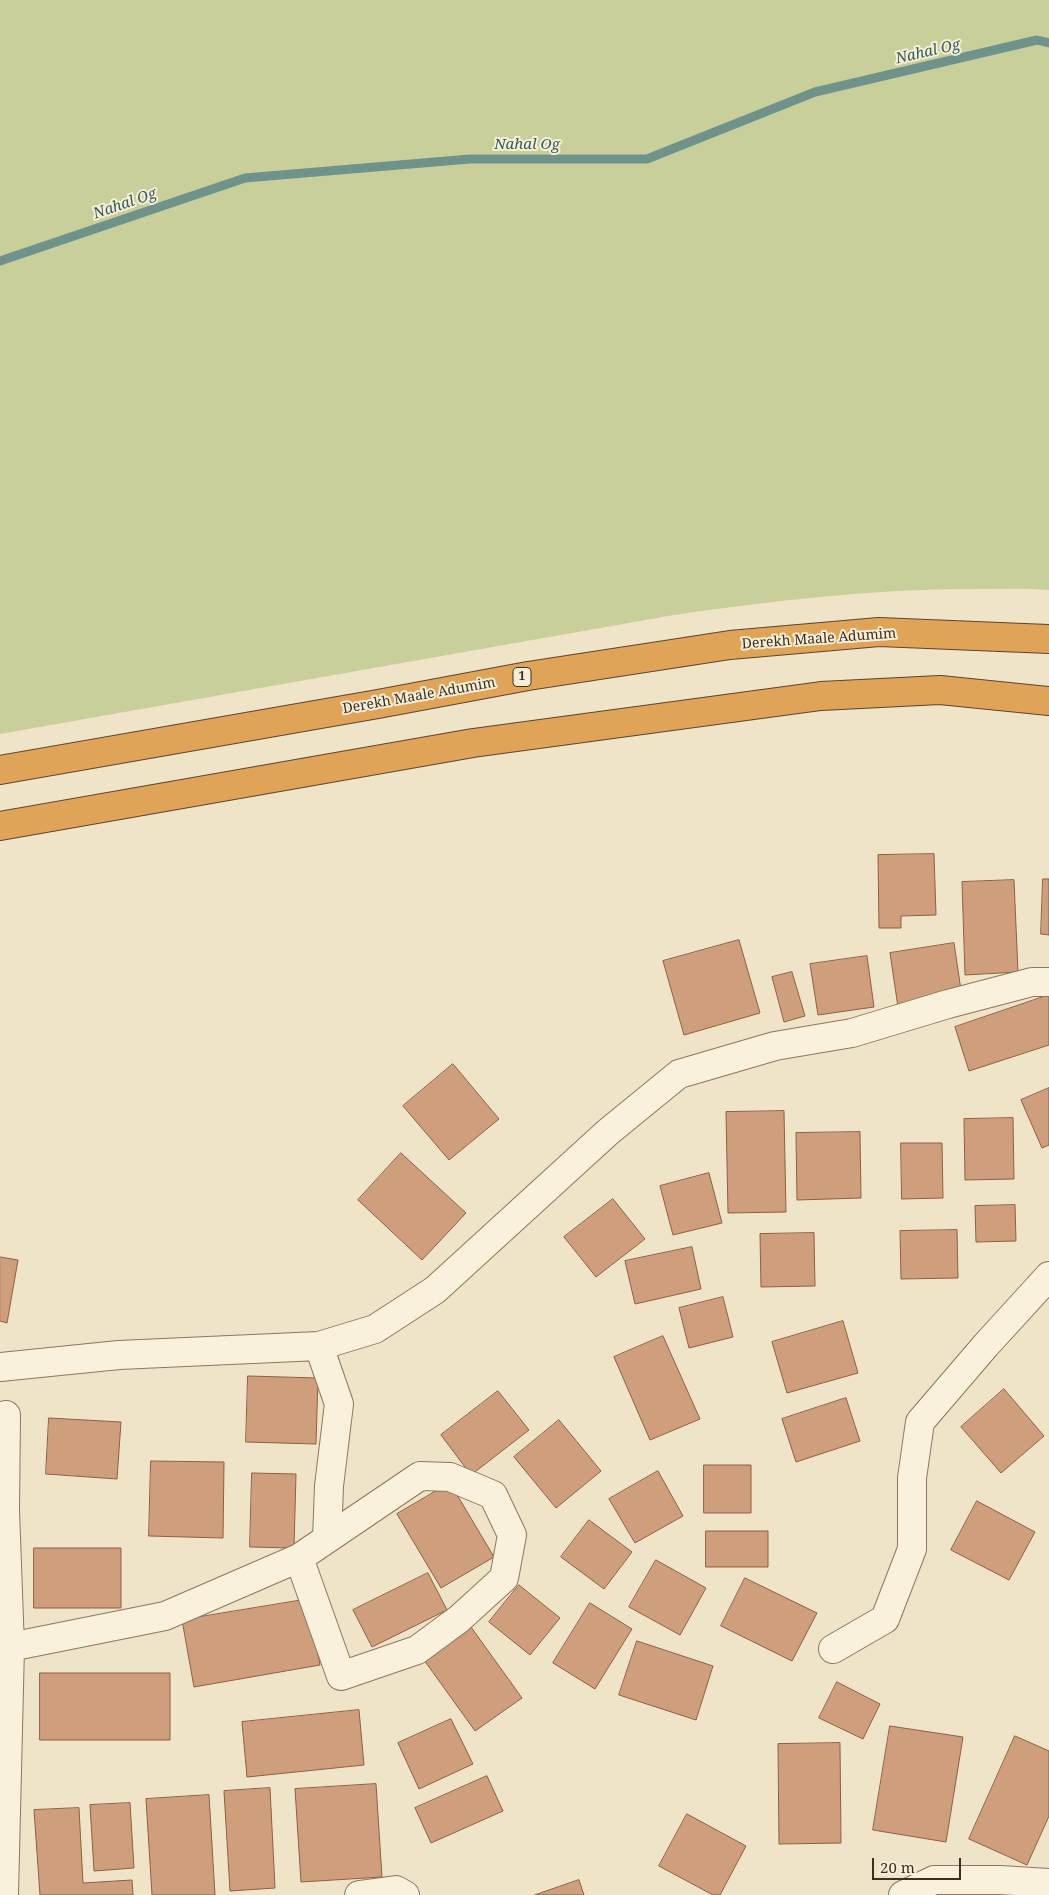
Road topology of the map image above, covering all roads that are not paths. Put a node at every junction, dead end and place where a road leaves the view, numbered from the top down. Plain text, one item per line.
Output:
1 (1049, 639) edge
2 (1049, 701) edge
3 (0, 770) edge
4 (0, 826) edge
5 (1049, 982) edge
6 (1049, 1276) edge
7 (319, 1346) junction
8 (0, 1367) edge
9 (6, 1415) dead end
10 (327, 1539) junction
11 (299, 1558) junction
12 (10, 1647) junction
13 (834, 1649) dead end
14 (1049, 1883) edge
15 (4, 1895) edge
16 (359, 1895) edge
17 (405, 1895) edge
18 (902, 1895) edge

1 - 3 highway, Derekh Maale Adumim / 1
2 - 4 highway
5 - 7 street
6 - 13 street
7 - 8 street
7 - 10 street
9 - 12 street
10 - 11 street
10 - 11 street
11 - 12 street
12 - 15 street
14 - 18 street
16 - 17 street

